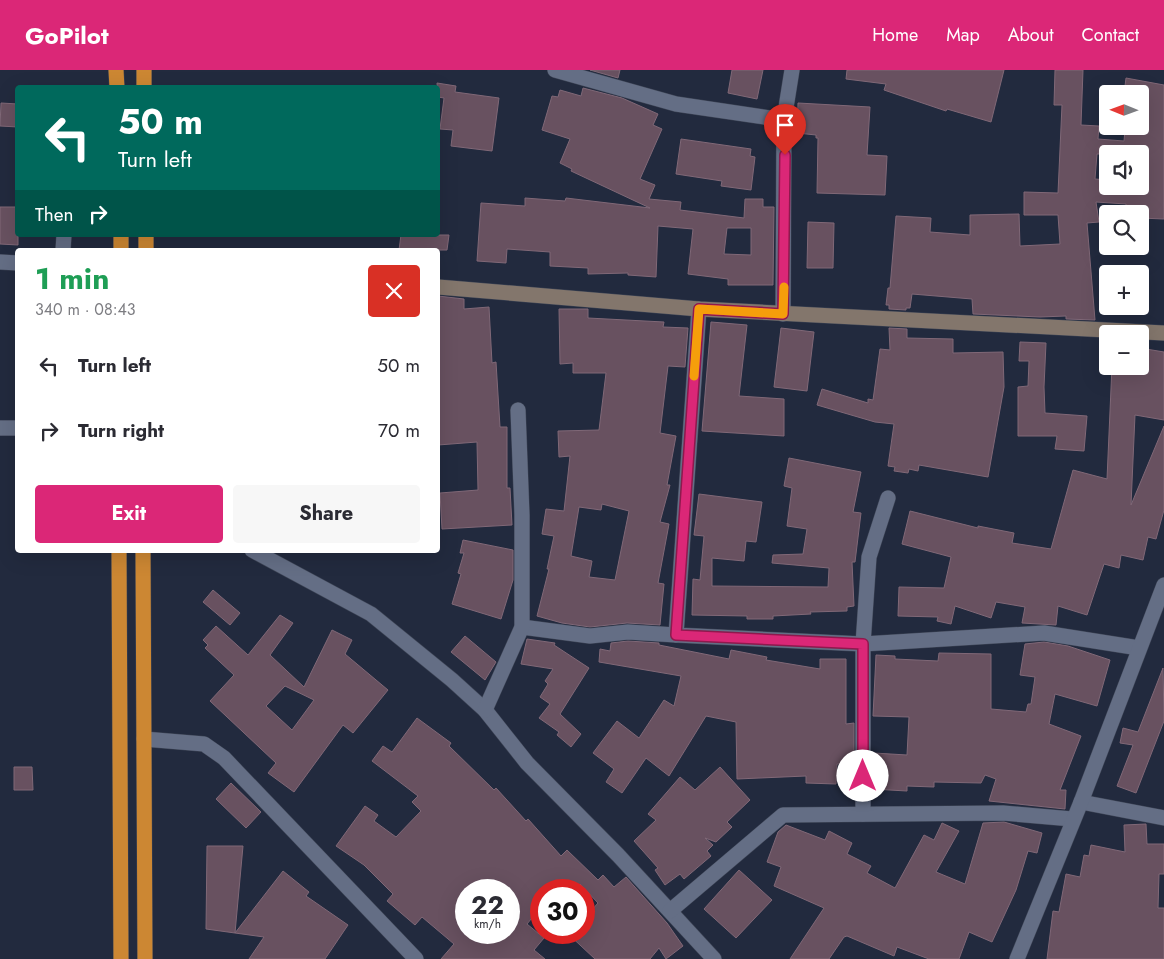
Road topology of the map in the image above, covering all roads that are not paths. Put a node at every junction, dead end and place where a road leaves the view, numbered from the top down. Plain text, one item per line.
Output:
1 (116, 70) edge
2 (144, 70) edge
3 (555, 70) edge
4 (792, 70) edge
5 (116, 85) edge
6 (144, 85) edge
7 (784, 120) junction
8 (0, 262) edge
9 (15, 263) edge
10 (440, 287) edge
11 (699, 309) junction
12 (783, 314) junction
13 (1164, 333) edge
14 (518, 410) dead end
15 (0, 428) edge
16 (15, 428) edge
17 (888, 498) dead end
18 (119, 553) edge
19 (143, 553) edge
20 (258, 553) edge
21 (1164, 585) edge
22 (522, 626) junction
23 (676, 635) junction
24 (863, 644) junction
25 (1139, 648) junction
26 (484, 710) junction
27 (144, 739) junction
28 (1081, 802) junction
29 (863, 814) junction
30 (1164, 818) edge
31 (1072, 819) junction
32 (121, 824) junction
33 (144, 824) junction
34 (670, 911) junction
35 (121, 959) edge
36 (146, 959) edge
37 (416, 959) edge
38 (714, 959) edge
39 (1018, 959) edge

1 - 5 highway
2 - 6 highway
3 - 7 street
4 - 7 street
7 - 12 street
8 - 9 street
10 - 11 street
11 - 12 street
11 - 23 street
12 - 13 street
14 - 22 street
15 - 16 street
17 - 24 street
18 - 32 highway
19 - 27 highway
20 - 26 street
21 - 25 street
22 - 23 street
22 - 26 street
23 - 24 street
24 - 25 street
24 - 29 street
25 - 28 street
26 - 34 street
27 - 33 highway
27 - 37 street
28 - 30 street
28 - 31 street
29 - 31 street
29 - 34 street
31 - 39 street
32 - 33 highway
32 - 35 highway
33 - 36 highway
34 - 38 street

